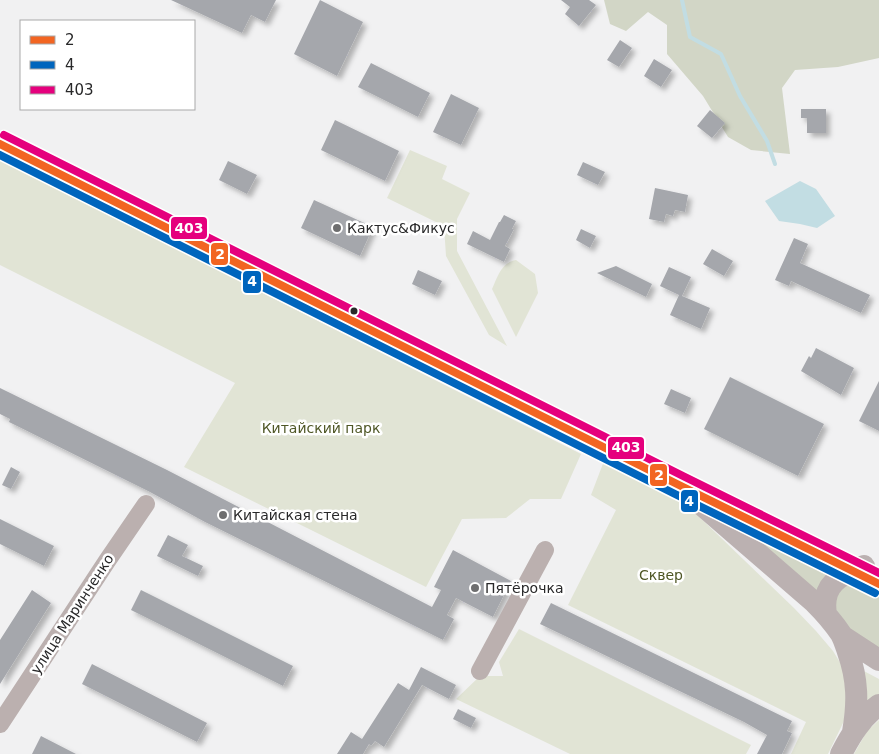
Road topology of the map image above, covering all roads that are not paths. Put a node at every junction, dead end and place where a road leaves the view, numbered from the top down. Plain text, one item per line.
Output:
1 (0, 132) edge
2 (0, 144) edge
3 (679, 485) junction
4 (146, 504) dead end
5 (545, 550) dead end
6 (870, 572) edge
7 (826, 614) junction
8 (842, 636) junction
9 (879, 660) edge
10 (480, 672) dead end
11 (869, 720) edge
12 (0, 724) edge
13 (841, 754) edge

1 - 6 main road
2 - 3 main road
3 - 6 main road
3 - 7 main road
4 - 12 street, улица Маринченко
5 - 10 street
6 - 7 main road
7 - 8 main road
8 - 9 main road
8 - 11 main road
11 - 13 main road

